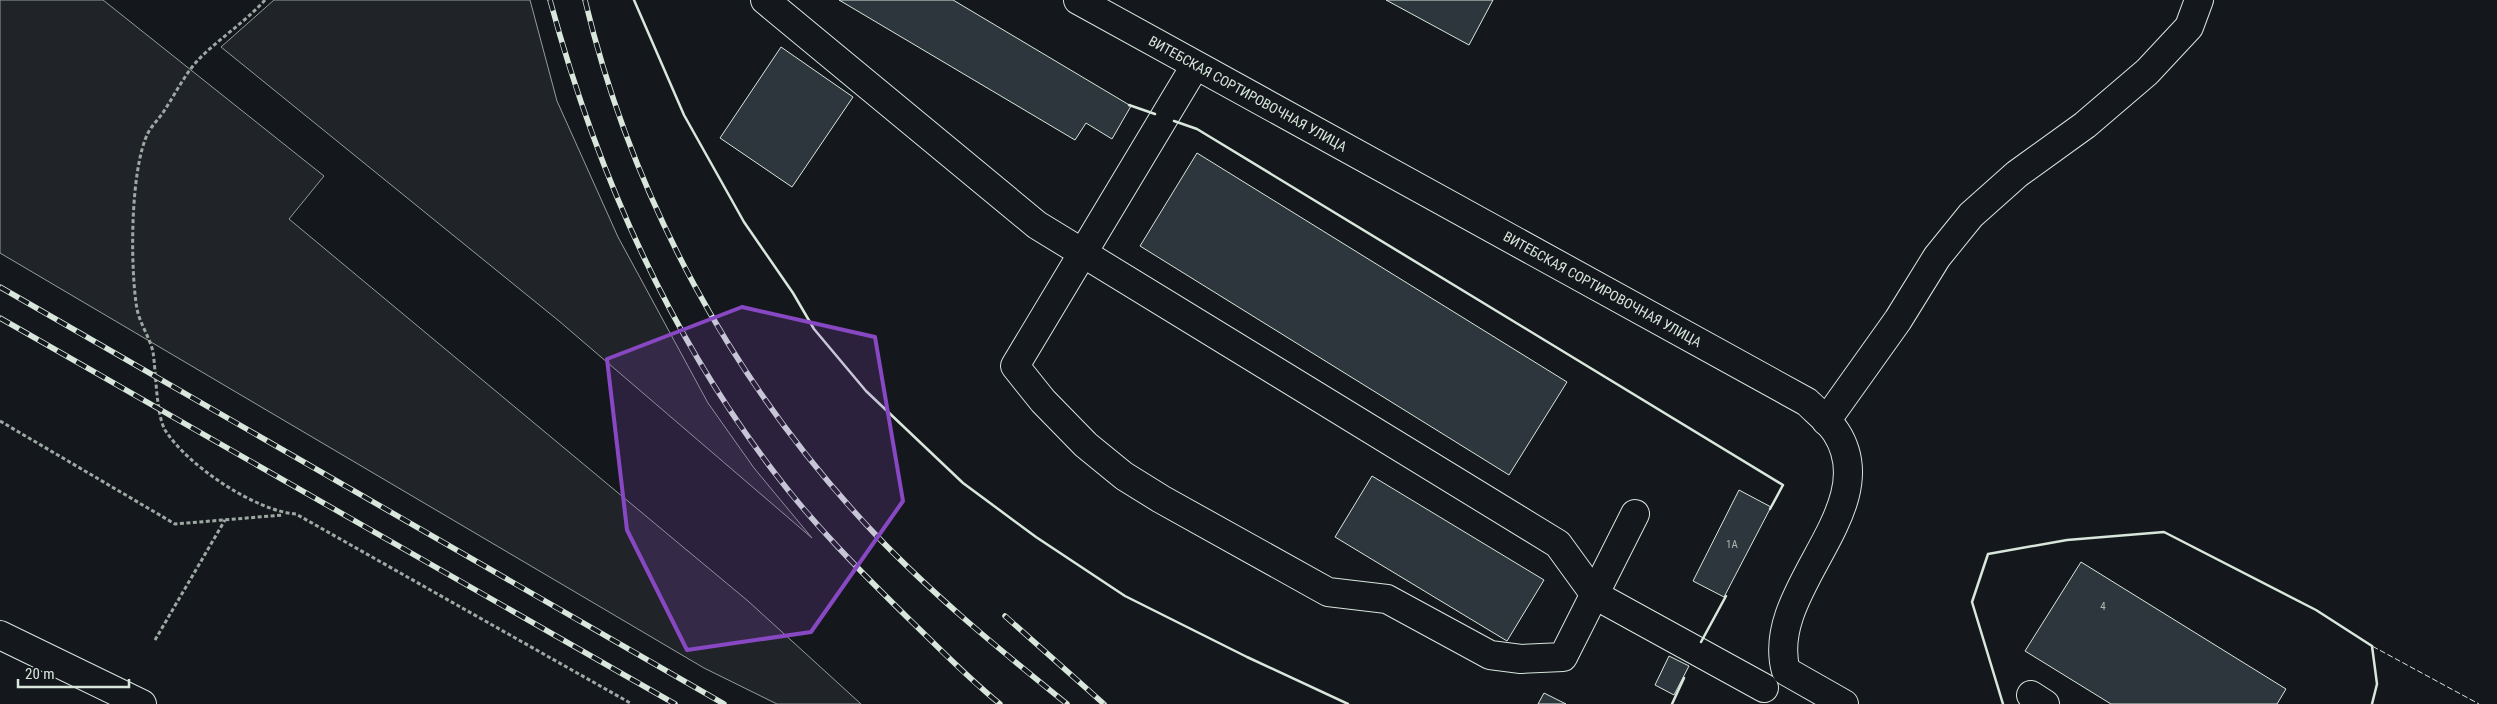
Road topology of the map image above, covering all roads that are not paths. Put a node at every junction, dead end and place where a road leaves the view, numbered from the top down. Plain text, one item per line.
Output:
1 (765, 0) edge
2 (1078, 0) edge
3 (2199, 0) edge
4 (1112, 9) edge
5 (1195, 66) junction
6 (1083, 253) junction
7 (1826, 421) junction
8 (1635, 514) dead end
9 (1595, 595) junction
10 (0, 635) edge
11 (0, 640) edge
12 (1786, 671) junction
13 (1758, 696) edge
14 (106, 704) edge
15 (142, 704) edge
16 (1844, 704) edge

1 - 6 street
2 - 4 street, ВИТЕБСКАЯ СОРТИРОВОЧНАЯ УЛИЦА
3 - 7 street
4 - 5 street, ВИТЕБСКАЯ СОРТИРОВОЧНАЯ УЛИЦА
5 - 6 street
5 - 7 street, ВИТЕБСКАЯ СОРТИРОВОЧНАЯ УЛИЦА
6 - 9 street
6 - 9 street
7 - 12 street, ВИТЕБСКАЯ СОРТИРОВОЧНАЯ УЛИЦА
8 - 9 street
9 - 13 street
10 - 15 street
11 - 14 street
12 - 13 street
12 - 16 street

